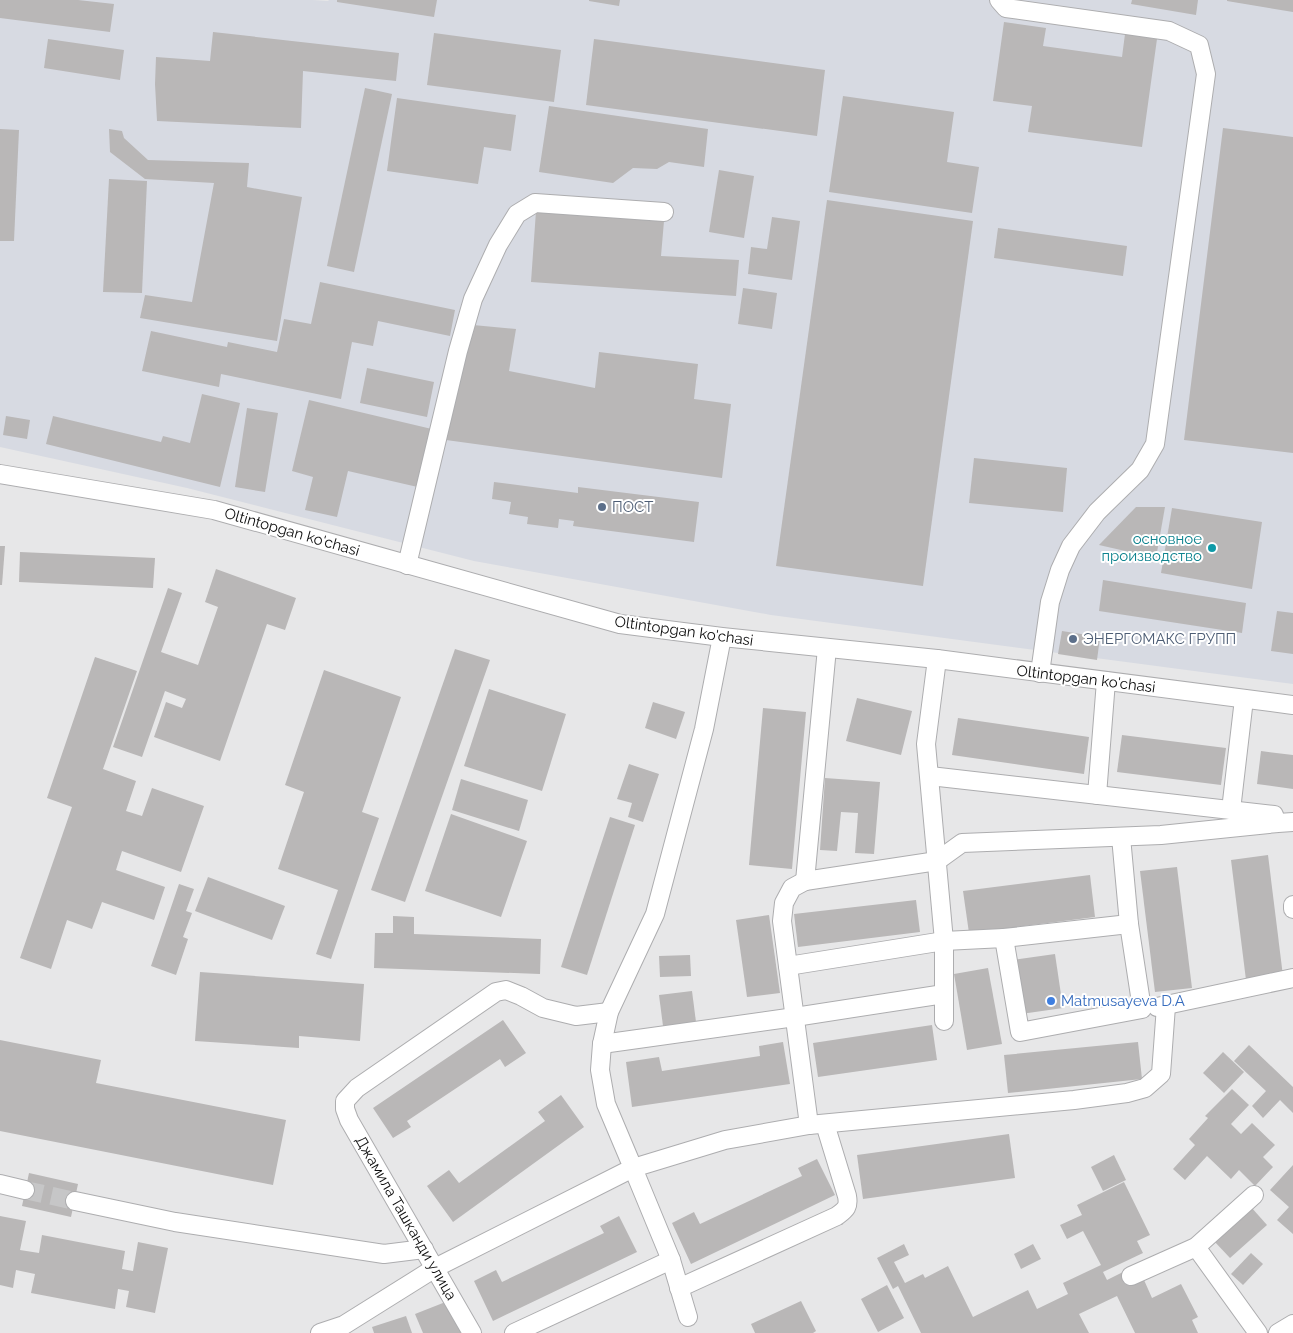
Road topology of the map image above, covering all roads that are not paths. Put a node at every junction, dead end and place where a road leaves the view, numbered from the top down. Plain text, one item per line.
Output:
1 (999, 0) edge
2 (664, 212) dead end
3 (0, 474) edge
4 (408, 565) junction
5 (722, 637) junction
6 (827, 648) junction
7 (937, 659) junction
8 (1040, 673) junction
9 (1106, 681) junction
10 (1244, 699) junction
11 (1293, 705) edge
12 (930, 776) junction
13 (1097, 795) junction
14 (1231, 810) junction
15 (1285, 822) edge
16 (1121, 837) junction
17 (937, 861) junction
18 (805, 882) junction
19 (1293, 905) edge
20 (1293, 909) edge
21 (1129, 924) junction
22 (1004, 938) junction
23 (944, 941) junction
24 (788, 966) junction
25 (1293, 978) edge
26 (944, 994) junction
27 (1166, 1006) junction
28 (1142, 1009) junction
29 (609, 1012) junction
30 (795, 1017) junction
31 (944, 1021) dead end
32 (602, 1044) junction
33 (817, 1125) junction
34 (632, 1168) junction
35 (0, 1184) edge
36 (25, 1190) tunnel mouth
37 (1254, 1195) dead end
38 (75, 1201) tunnel mouth
39 (1196, 1247) junction
40 (424, 1249) junction
41 (671, 1260) junction
42 (435, 1268) junction
43 (1131, 1276) dead end
44 (680, 1288) junction
45 (688, 1317) dead end
46 (1293, 1324) edge
47 (357, 1326) edge
48 (320, 1333) edge
49 (472, 1333) edge
50 (514, 1333) edge
51 (1258, 1333) edge
52 (1278, 1333) edge

1 - 8 street
2 - 4 street
3 - 4 street, Oltintopgan ko'chasi
4 - 5 street, Oltintopgan ko'chasi
5 - 6 street, Oltintopgan ko'chasi
5 - 29 street
6 - 7 street, Oltintopgan ko'chasi
6 - 18 street
7 - 8 street, Oltintopgan ko'chasi
7 - 12 street
8 - 9 street, Oltintopgan ko'chasi
9 - 10 street, Oltintopgan ko'chasi
9 - 13 street
10 - 11 street, Oltintopgan ko'chasi
10 - 14 street
12 - 13 street
12 - 17 street
13 - 14 street
14 - 15 street
15 - 16 street
16 - 17 street
16 - 21 street
17 - 18 street
17 - 23 street
18 - 24 street
19 - 20 street
21 - 22 street
21 - 28 street
22 - 23 street
22 - 28 street
23 - 24 street
23 - 26 street
24 - 30 street
25 - 27 street
26 - 30 street
26 - 31 street
27 - 28 street
27 - 33 street
29 - 32 street
29 - 40 street, Джамила Ташканди улица
30 - 32 street
30 - 33 street
32 - 34 street
33 - 34 street
33 - 44 street
34 - 41 street
34 - 42 street
35 - 36 street
37 - 39 street
38 - 40 street
39 - 43 street
39 - 51 street
40 - 42 street, Джамила Ташканди улица
41 - 44 street
41 - 50 street
42 - 47 street
42 - 49 street, Джамила Ташканди улица
44 - 45 street
46 - 52 street
47 - 48 street

